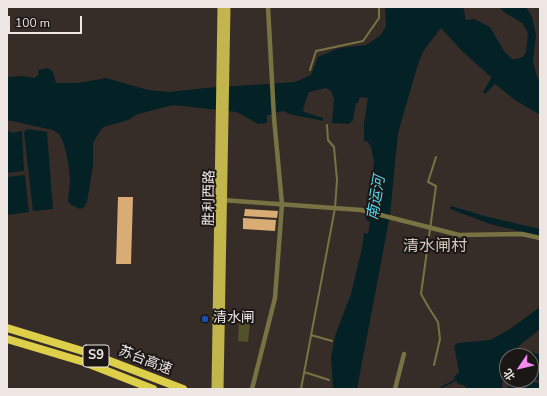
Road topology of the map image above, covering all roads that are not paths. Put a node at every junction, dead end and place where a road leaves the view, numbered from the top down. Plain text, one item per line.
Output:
1 (221, 7) edge
2 (227, 7) edge
3 (268, 7) edge
4 (379, 7) edge
5 (310, 70) dead end
6 (222, 84) junction
7 (327, 125) dead end
8 (436, 157) dead end
9 (220, 200) junction
10 (282, 204) junction
11 (335, 208) junction
12 (431, 228) junction
13 (540, 238) edge
14 (7, 328) edge
15 (311, 335) junction
16 (7, 339) edge
17 (332, 341) dead end
18 (404, 354) dead end
19 (434, 365) dead end
20 (304, 372) junction
21 (329, 380) dead end
22 (153, 389) edge
23 (183, 389) edge
24 (215, 389) edge
25 (220, 389) edge
26 (252, 389) edge
27 (301, 389) edge
28 (395, 389) edge

1 - 6 main road, 胜利西路
2 - 6 main road, 胜利西路
3 - 10 street
4 - 5 lane
6 - 9 main road, 胜利西路
7 - 11 lane
8 - 12 lane
9 - 10 street
9 - 24 main road, 胜利西路
9 - 25 main road, 胜利西路
10 - 11 street
10 - 26 street
11 - 12 street
11 - 15 lane
12 - 13 street
12 - 19 lane
14 - 23 highway, 苏台高速 / S9
15 - 17 lane
15 - 20 lane
16 - 22 highway, 苏台高速 / S9
18 - 28 street
20 - 21 lane
20 - 27 lane

